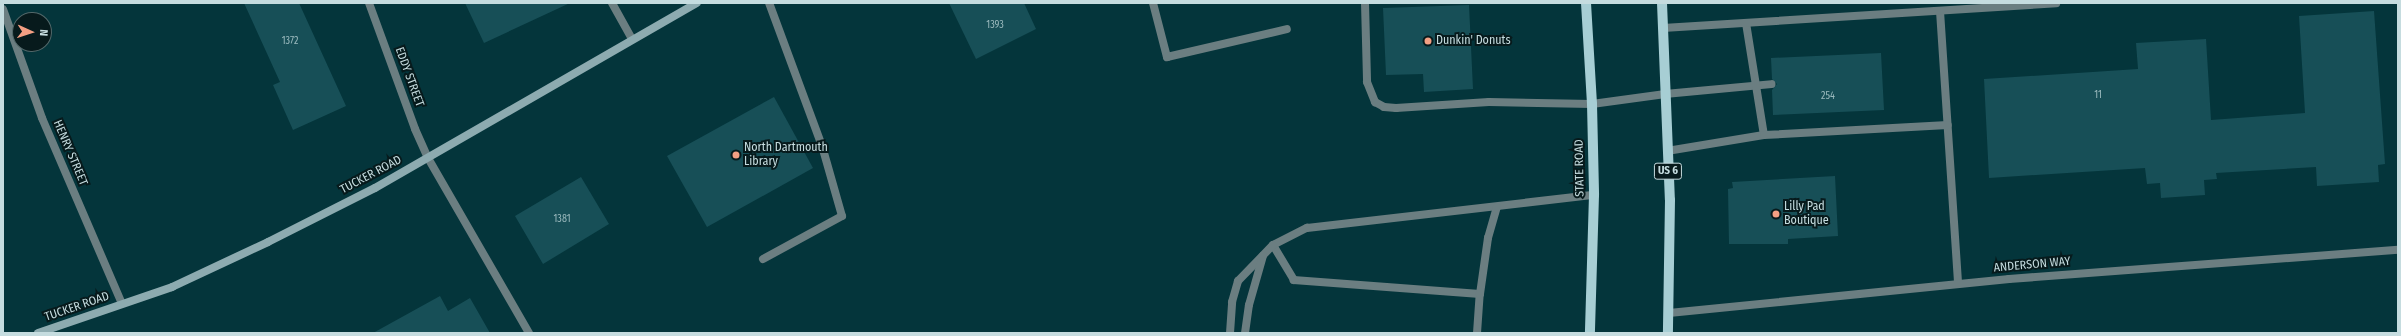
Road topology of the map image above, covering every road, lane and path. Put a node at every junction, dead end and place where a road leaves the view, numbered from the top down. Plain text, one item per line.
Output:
1 (369, 3) edge
2 (612, 3) edge
3 (697, 3) edge
4 (769, 3) edge
5 (1153, 3) edge
6 (1365, 3) edge
7 (1586, 3) edge
8 (1662, 3) edge
9 (2056, 3) edge
10 (3, 9) edge
11 (1940, 10) junction
12 (1746, 23) junction
13 (1663, 28) junction
14 (1286, 29) dead end
15 (632, 40) junction
16 (1772, 84) dead end
17 (1756, 86) junction
18 (1665, 94) junction
19 (1592, 104) junction
20 (1948, 125) junction
21 (1764, 135) junction
22 (1667, 151) junction
23 (428, 158) junction
24 (1594, 195) junction
25 (1497, 207) junction
26 (1273, 245) junction
27 (2398, 250) edge
28 (1263, 255) junction
29 (763, 259) dead end
30 (1958, 283) junction
31 (1480, 294) junction
32 (122, 304) junction
33 (1669, 313) junction
34 (38, 333) edge
35 (529, 333) edge
36 (1230, 333) edge
37 (1245, 333) edge
38 (1477, 333) edge
39 (1590, 333) edge
40 (1668, 333) edge

1 - 23 street, EDDY STREET
2 - 15 street
3 - 15 main road, TUCKER ROAD
4 - 29 street
5 - 14 street
6 - 19 street
7 - 19 main road, STATE ROAD
8 - 13 main road, US 6
9 - 11 street
10 - 32 street, HENRY STREET
11 - 12 street
11 - 20 street
12 - 13 street
12 - 17 street
13 - 18 main road, US 6
15 - 23 main road, TUCKER ROAD
16 - 17 street
17 - 18 street
17 - 21 street
18 - 19 street
18 - 22 main road, US 6
19 - 24 main road, STATE ROAD
20 - 21 street
20 - 30 street
21 - 22 street
22 - 33 main road, US 6
23 - 32 main road, TUCKER ROAD
23 - 35 street, EDDY STREET
24 - 25 street
24 - 39 main road, STATE ROAD
25 - 26 street
25 - 31 street
26 - 28 street
26 - 31 street
27 - 30 street, ANDERSON WAY
28 - 36 street
28 - 37 street
30 - 33 street, ANDERSON WAY
31 - 38 street
32 - 34 main road, TUCKER ROAD
33 - 40 main road, US 6

